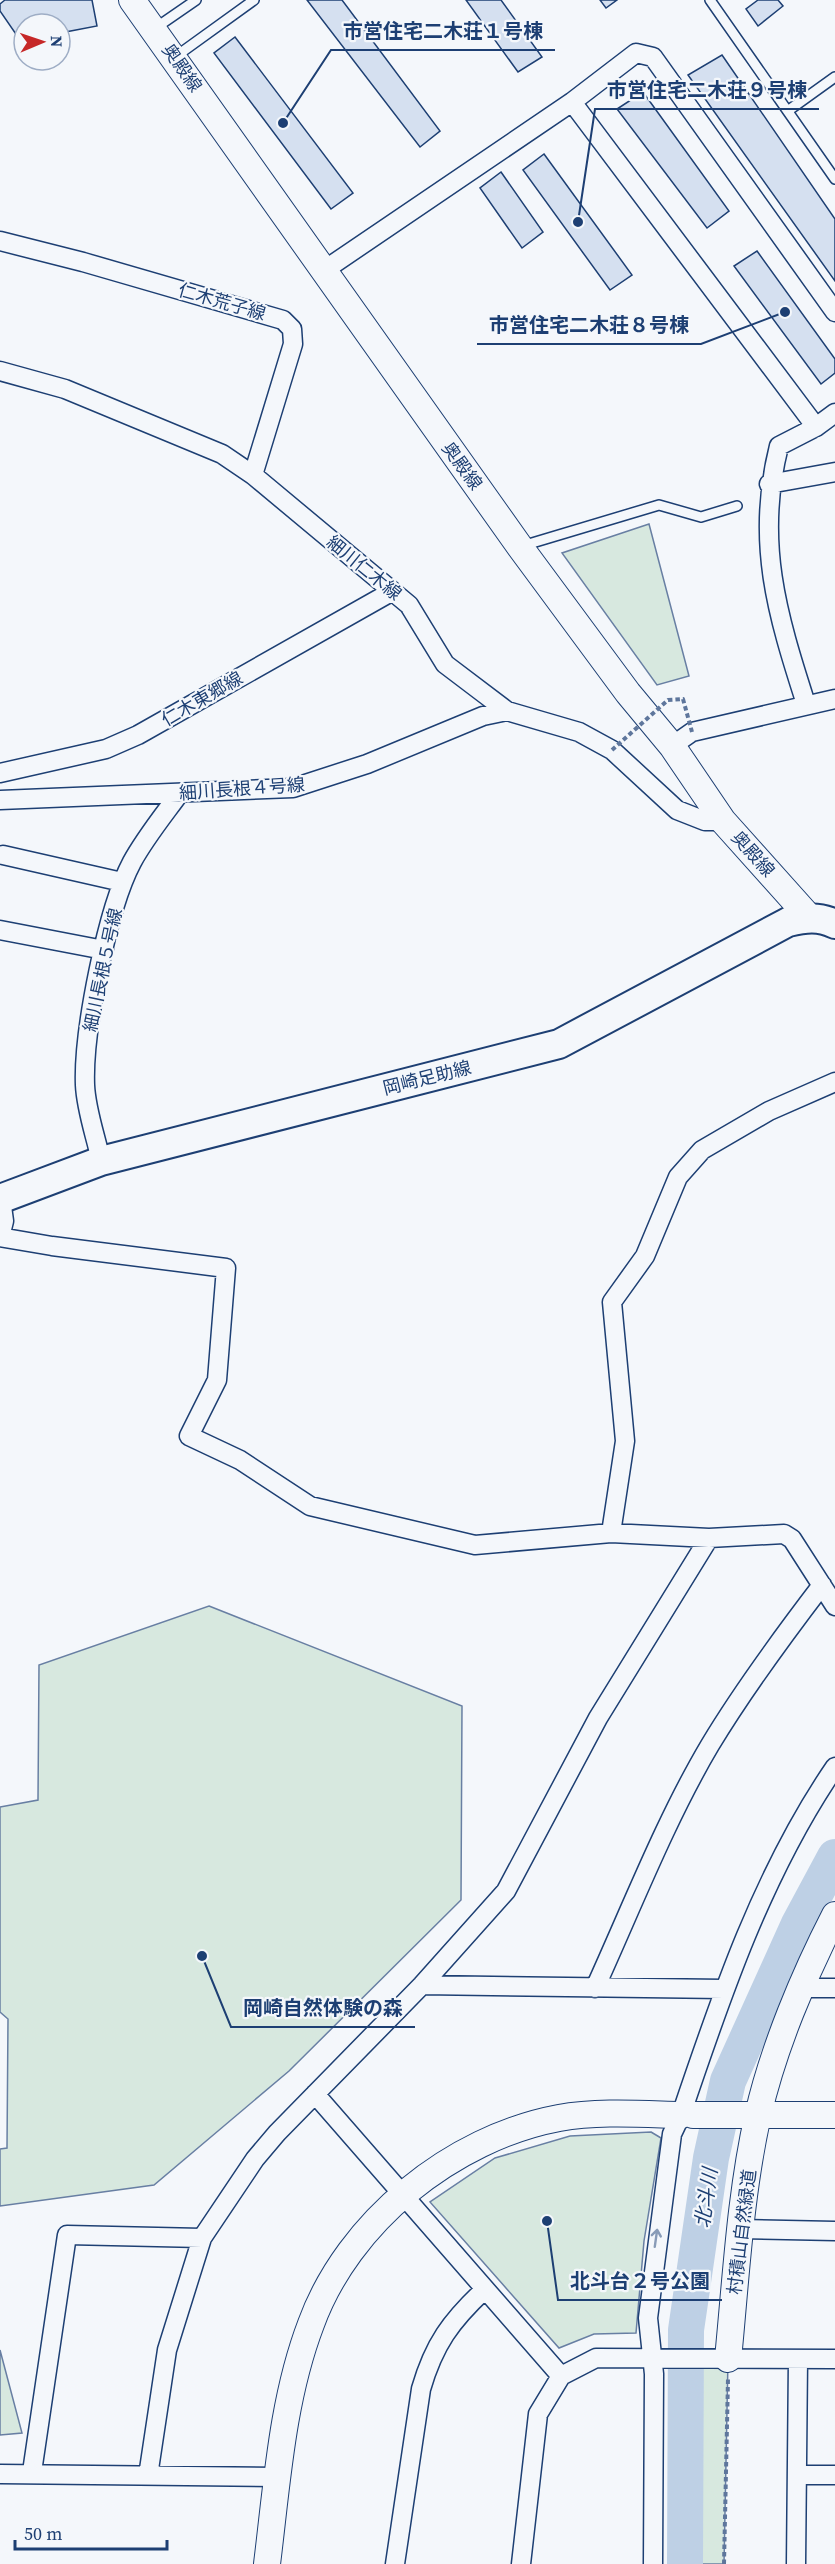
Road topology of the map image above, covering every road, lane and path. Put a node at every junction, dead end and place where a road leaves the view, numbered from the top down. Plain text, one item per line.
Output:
1 (132, 0) edge
2 (196, 0) edge
3 (254, 0) edge
4 (716, 2) edge
5 (154, 29) junction
6 (175, 57) junction
7 (835, 77) edge
8 (572, 102) junction
9 (789, 110) junction
10 (835, 179) edge
11 (0, 241) edge
12 (323, 271) junction
13 (835, 312) edge
14 (0, 371) edge
15 (835, 413) edge
16 (816, 427) junction
17 (835, 472) edge
18 (253, 475) junction
19 (770, 484) junction
20 (737, 506) dead end
21 (520, 547) junction
22 (391, 592) junction
23 (835, 699) edge
24 (806, 704) junction
25 (507, 711) junction
26 (682, 739) junction
27 (612, 750) junction
28 (0, 773) edge
29 (179, 794) junction
30 (0, 800) edge
31 (723, 821) junction
32 (3, 855) dead end
33 (122, 882) junction
34 (822, 921) edge
35 (0, 930) edge
36 (104, 950) junction
37 (835, 1082) edge
38 (101, 1161) junction
39 (1, 1199) edge
40 (0, 1237) edge
41 (611, 1533) junction
42 (709, 1538) junction
43 (822, 1585) junction
44 (835, 1606) edge
45 (835, 1767) edge
46 (835, 1916) edge
47 (422, 1985) junction
48 (595, 1988) junction
49 (803, 1988) junction
50 (724, 1989) junction
51 (835, 1989) edge
52 (315, 2094) junction
53 (687, 2115) junction
54 (752, 2115) junction
55 (835, 2115) edge
56 (403, 2192) junction
57 (740, 2229) junction
58 (835, 2231) edge
59 (202, 2238) junction
60 (484, 2290) junction
61 (658, 2359) junction
62 (722, 2359) junction
63 (798, 2359) junction
64 (835, 2359) edge
65 (561, 2376) junction
66 (33, 2472) junction
67 (0, 2474) edge
68 (797, 2475) junction
69 (835, 2475) edge
70 (148, 2476) junction
71 (278, 2477) junction
72 (267, 2564) edge
73 (395, 2564) edge
74 (521, 2564) edge
75 (653, 2564) edge
76 (724, 2564) edge
77 (796, 2564) edge

1 - 5 street, 奥殿線
2 - 5 lane
3 - 6 lane
4 - 9 lane
5 - 6 street, 奥殿線
6 - 12 street, 奥殿線
7 - 9 lane
8 - 12 street
8 - 13 street
8 - 16 street
9 - 10 lane
11 - 18 street, 仁木荒子線
12 - 21 street, 奥殿線
14 - 18 street, 細川仁木線
15 - 16 street
16 - 19 street
17 - 19 street
18 - 22 street, 細川仁木線
19 - 24 street
20 - 21 lane
21 - 26 street, 奥殿線
22 - 25 street, 細川仁木線
22 - 28 street, 仁木東郷線
23 - 24 street
24 - 26 street
25 - 27 street, 細川仁木線
25 - 29 street, 細川長根４号線
26 - 27 path, bridge
26 - 31 street, 奥殿線
27 - 31 street, 細川仁木線
29 - 30 street, 細川長根４号線
29 - 33 street, 細川長根５号線
31 - 34 street, 奥殿線
32 - 33 street
33 - 36 street, 細川長根５号線
34 - 38 main road, 岡崎足助線
35 - 36 street
36 - 38 street, 細川長根５号線
37 - 41 street
38 - 39 main road, 岡崎足助線
39 - 40 street
40 - 41 street
41 - 42 street
42 - 43 street
42 - 47 street
43 - 44 street
43 - 48 street
45 - 50 street
46 - 49 street, 村積山自然緑道
47 - 48 street
47 - 52 street
48 - 50 street
49 - 51 street
49 - 54 street, 村積山自然緑道
50 - 53 street
52 - 56 street
52 - 59 street
53 - 54 street
53 - 56 street
61 -> 53 street
54 - 55 street
54 - 57 street, 村積山自然緑道
56 - 60 street
56 - 71 street
57 - 58 street
57 - 62 street, 村積山自然緑道
59 - 66 street
59 - 70 street
60 - 65 street
60 - 73 street
61 - 62 street
61 - 65 street
61 - 75 street
62 - 63 street
62 - 76 path
63 - 64 street
63 - 68 street
65 - 74 street
66 - 67 street
66 - 70 street
68 - 69 street
68 - 77 street
70 - 71 street
71 - 72 street

